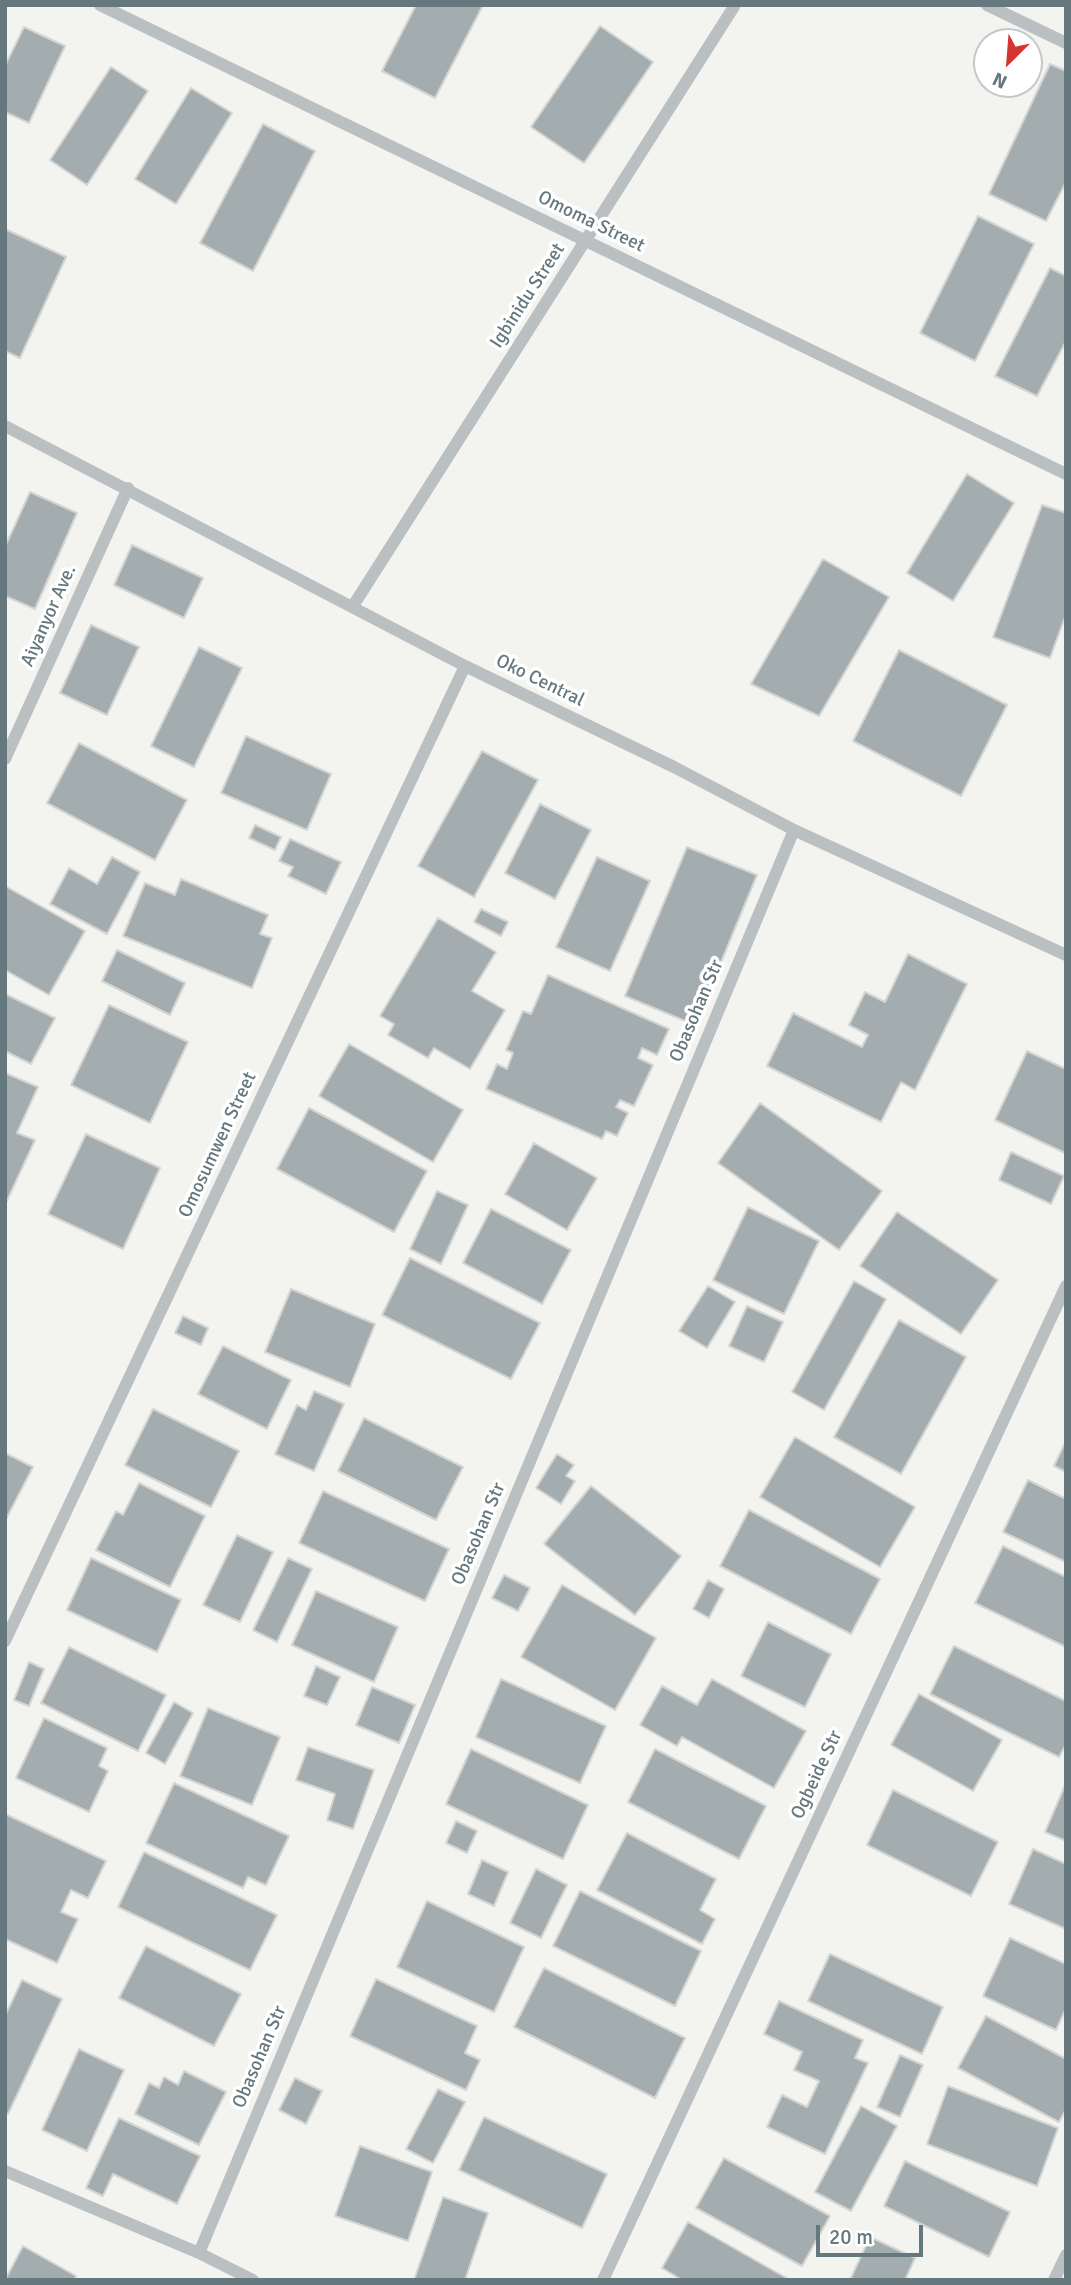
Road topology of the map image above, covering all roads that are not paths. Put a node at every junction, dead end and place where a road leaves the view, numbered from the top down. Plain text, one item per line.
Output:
1 (100, 5) edge
2 (734, 5) edge
3 (987, 5) edge
4 (1066, 43) edge
5 (586, 241) junction
6 (5, 426) edge
7 (1066, 474) edge
8 (128, 488) junction
9 (353, 606) junction
10 (465, 666) junction
11 (5, 760) edge
12 (794, 830) junction
13 (1066, 956) edge
14 (1066, 1286) edge
15 (5, 1641) edge
16 (5, 2171) edge
17 (199, 2253) junction
18 (1066, 2255) edge
19 (253, 2280) edge
20 (603, 2280) edge
21 (1055, 2280) edge

1 - 5 street, Omoma Street
2 - 5 street, Igbinidu Street
3 - 4 street
5 - 7 street, Omoma Street
5 - 9 street, Igbinidu Street
6 - 8 street, Oko Central
8 - 9 street, Oko Central
8 - 11 street, Aiyanyor Ave.
9 - 10 street, Oko Central
10 - 12 street, Oko Central
10 - 15 street, Omosumwen Street
12 - 13 street, Oko Central
12 - 17 street, Obasohan Str
14 - 20 street, Ogbeide Str
16 - 17 street
17 - 19 street
18 - 21 street

